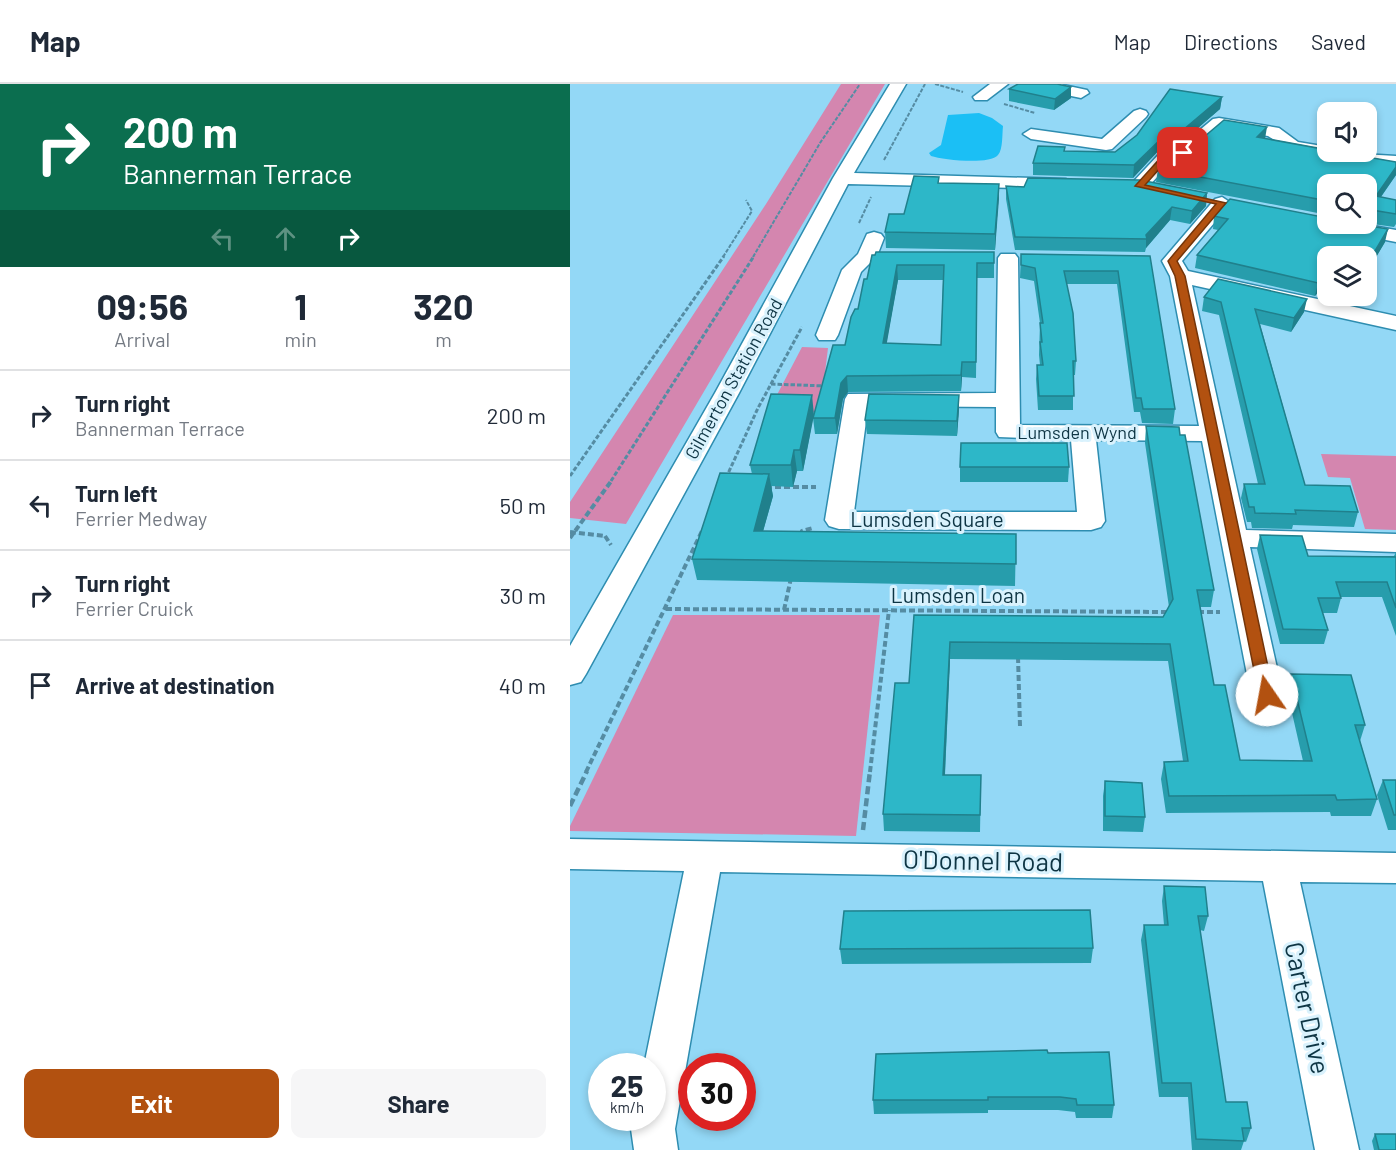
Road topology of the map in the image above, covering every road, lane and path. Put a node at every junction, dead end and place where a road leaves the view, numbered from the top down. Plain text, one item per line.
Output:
1 (860, 84) edge
2 (898, 84) edge
3 (925, 84) edge
4 (1000, 84) edge
5 (1034, 84) edge
6 (1081, 93) dead end
7 (981, 97) dead end
8 (1140, 114) dead end
9 (1031, 134) dead end
10 (1396, 161) edge
11 (842, 178) junction
12 (874, 179) junction
13 (1079, 185) edge
14 (1115, 186) edge
15 (1139, 186) junction
16 (1160, 190) edge
17 (1201, 199) edge
18 (746, 200) dead end
19 (1222, 203) junction
20 (1245, 207) edge
21 (856, 227) dead end
22 (1377, 232) edge
23 (1396, 236) edge
24 (891, 256) edge
25 (985, 258) edge
26 (1008, 258) junction
27 (1032, 259) edge
28 (1149, 261) edge
29 (1176, 268) junction
30 (1396, 323) edge
31 (803, 325) dead end
32 (827, 335) dead end
33 (771, 384) junction
34 (857, 399) junction
35 (1008, 400) junction
36 (1083, 433) junction
37 (1213, 434) junction
38 (570, 476) edge
39 (758, 487) edge
40 (843, 487) junction
41 (722, 488) edge
42 (839, 520) junction
43 (703, 528) edge
44 (570, 532) edge
45 (605, 536) dead end
46 (570, 538) edge
47 (1234, 538) junction
48 (799, 542) edge
49 (1396, 543) edge
50 (791, 576) edge
51 (666, 609) junction
52 (784, 610) junction
53 (889, 610) junction
54 (1016, 611) junction
55 (1179, 612) edge
56 (1191, 612) edge
57 (1250, 612) junction
58 (1016, 623) edge
59 (1017, 645) edge
60 (570, 674) edge
61 (1267, 695) dead end
62 (1020, 726) dead end
63 (570, 806) edge
64 (570, 854) edge
65 (705, 856) junction
66 (860, 859) junction
67 (1278, 866) junction
68 (1396, 868) edge
69 (656, 1150) edge
70 (1337, 1150) edge

1 - 46 path
2 - 11 street, Gilmerton Station Road
3 - 12 path
4 - 7 street
5 - 6 street
8 - 9 street
10 - 15 street
11 - 12 street
11 - 60 street, Gilmerton Station Road
12 - 13 street
12 - 21 path
14 - 15 street
15 - 16 street
17 - 19 street
18 - 38 path
19 - 20 street
19 - 29 street
22 - 23 street
24 - 32 street
25 - 26 street
26 - 27 street
26 - 35 street, Lumsden Wynd
28 - 29 street
29 - 30 street
29 - 37 street
31 - 33 path
33 - 34 path
33 - 41 path
34 - 35 street
34 - 40 street, Lumsden Square
35 - 36 street, Lumsden Wynd
36 - 37 street, Lumsden Wynd
36 - 42 street, Lumsden Square
37 - 47 street
39 - 40 path
40 - 42 street, Lumsden Square
42 - 48 path
43 - 51 path
44 - 45 path, bridge
47 - 49 street
47 - 57 street
50 - 52 path
51 - 52 path, Lumsden Loan
51 - 63 path
52 - 53 path, Lumsden Loan
53 - 54 path, Lumsden Loan
53 - 66 path
54 - 55 path, Lumsden Loan
54 - 58 path
56 - 57 path
57 - 61 street
59 - 62 path
64 - 65 street, O'Donnel Road
65 - 66 street, O'Donnel Road
65 - 69 street
66 - 67 street, O'Donnel Road
67 - 68 street, O'Donnel Road
67 - 70 street, Carter Drive

